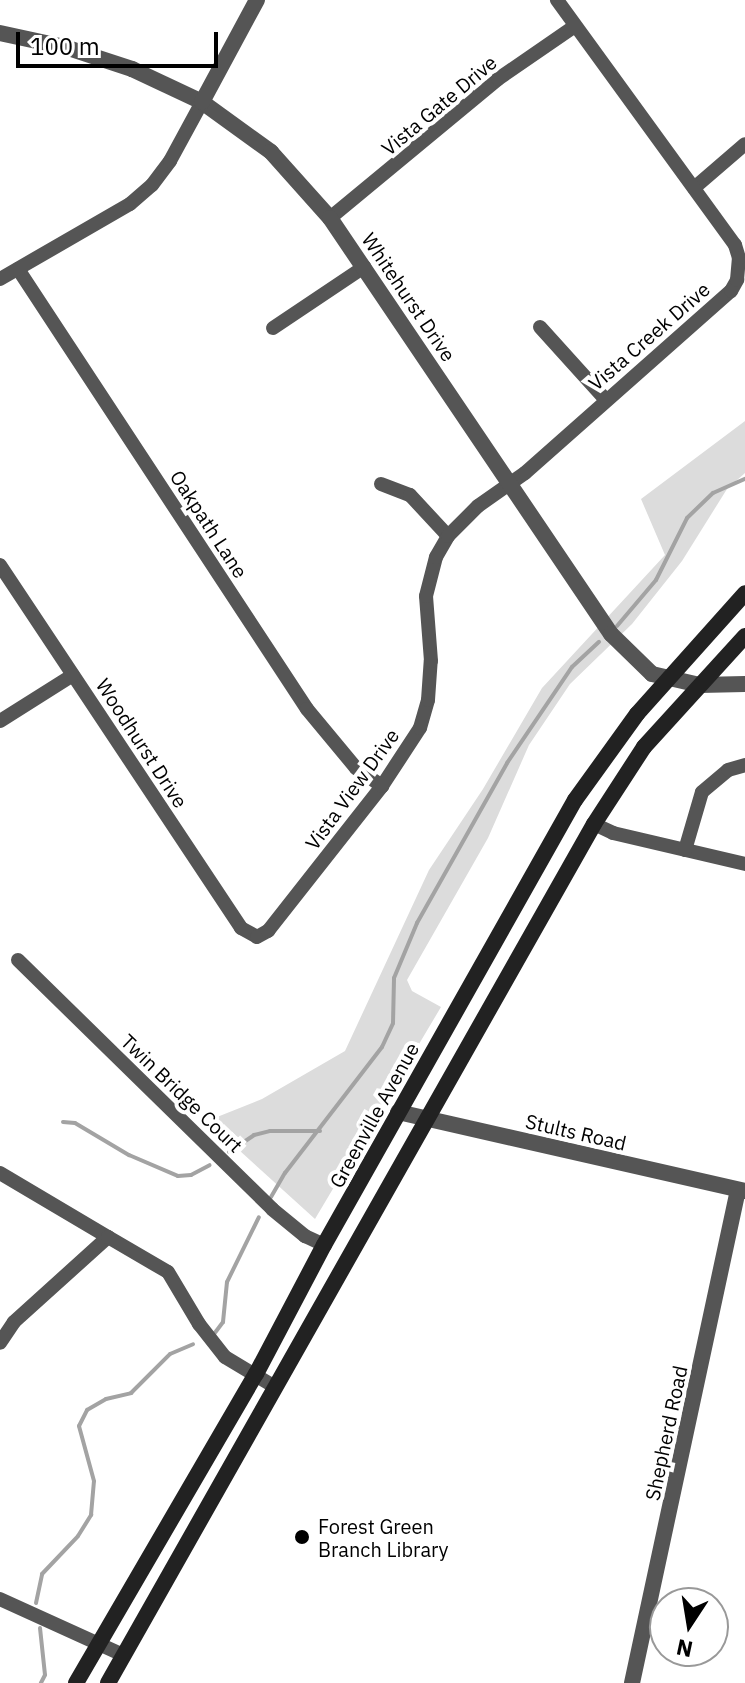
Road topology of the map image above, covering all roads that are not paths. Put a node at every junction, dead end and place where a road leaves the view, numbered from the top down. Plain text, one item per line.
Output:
1 (257, 0) edge
2 (557, 0) edge
3 (575, 26) junction
4 (0, 33) edge
5 (202, 102) junction
6 (745, 144) edge
7 (694, 188) junction
8 (330, 218) junction
9 (364, 267) junction
10 (18, 269) junction
11 (0, 279) edge
12 (540, 327) dead end
13 (273, 328) dead end
14 (606, 400) junction
15 (510, 483) junction
16 (381, 484) dead end
17 (448, 536) junction
18 (0, 565) edge
19 (745, 593) edge
20 (745, 636) edge
21 (73, 675) junction
22 (667, 679) junction
23 (745, 684) edge
24 (700, 685) junction
25 (0, 721) edge
26 (745, 765) edge
27 (382, 786) junction
28 (594, 824) junction
29 (685, 850) junction
30 (745, 864) edge
31 (257, 937) joint
32 (18, 960) dead end
33 (398, 1112) junction
34 (427, 1118) junction
35 (0, 1173) edge
36 (741, 1191) edge
37 (108, 1237) junction
38 (324, 1245) junction
39 (0, 1343) edge
40 (256, 1374) junction
41 (275, 1387) junction
42 (0, 1599) edge
43 (98, 1644) junction
44 (123, 1655) junction
45 (76, 1683) edge
46 (108, 1683) edge
47 (632, 1683) edge

1 - 5 street
2 - 3 street, Vista Creek Drive
3 - 7 street, Vista Creek Drive
3 - 8 street, Vista Gate Drive
4 - 5 street, Whitehurst Drive
5 - 8 street, Whitehurst Drive
5 - 10 street
6 - 7 street
7 - 14 street, Vista Creek Drive
8 - 9 street, Whitehurst Drive
9 - 13 street
9 - 15 street, Whitehurst Drive
10 - 11 street
10 - 27 street, Oakpath Lane
12 - 14 street
14 - 15 street, Vista Creek Drive
15 - 17 street, Vista View Drive
15 - 22 street, Whitehurst Drive
16 - 17 street
17 - 27 street, Vista View Drive
18 - 21 street, Woodhurst Drive
19 - 22 main road, Greenville Avenue
20 - 24 main road
21 - 25 street
21 - 31 street, Woodhurst Drive
22 - 24 street, Whitehurst Drive
22 - 33 main road, Greenville Avenue
23 - 24 street, Whitehurst Drive
24 - 28 main road
26 - 29 street
27 - 31 street, Vista View Drive
28 - 29 street
28 - 34 main road
29 - 30 street
32 - 38 street, Twin Bridge Court
33 - 34 street, Stults Road
33 - 38 main road, Greenville Avenue
34 - 36 street, Stults Road
34 - 41 main road
35 - 37 street
36 - 47 street, Shepherd Road
37 - 39 street
37 - 40 street
38 - 40 main road, Greenville Avenue
40 - 41 street
40 - 43 main road, Greenville Avenue
41 - 44 main road
42 - 43 street
43 - 44 street
43 - 45 main road, Greenville Avenue
44 - 46 main road

